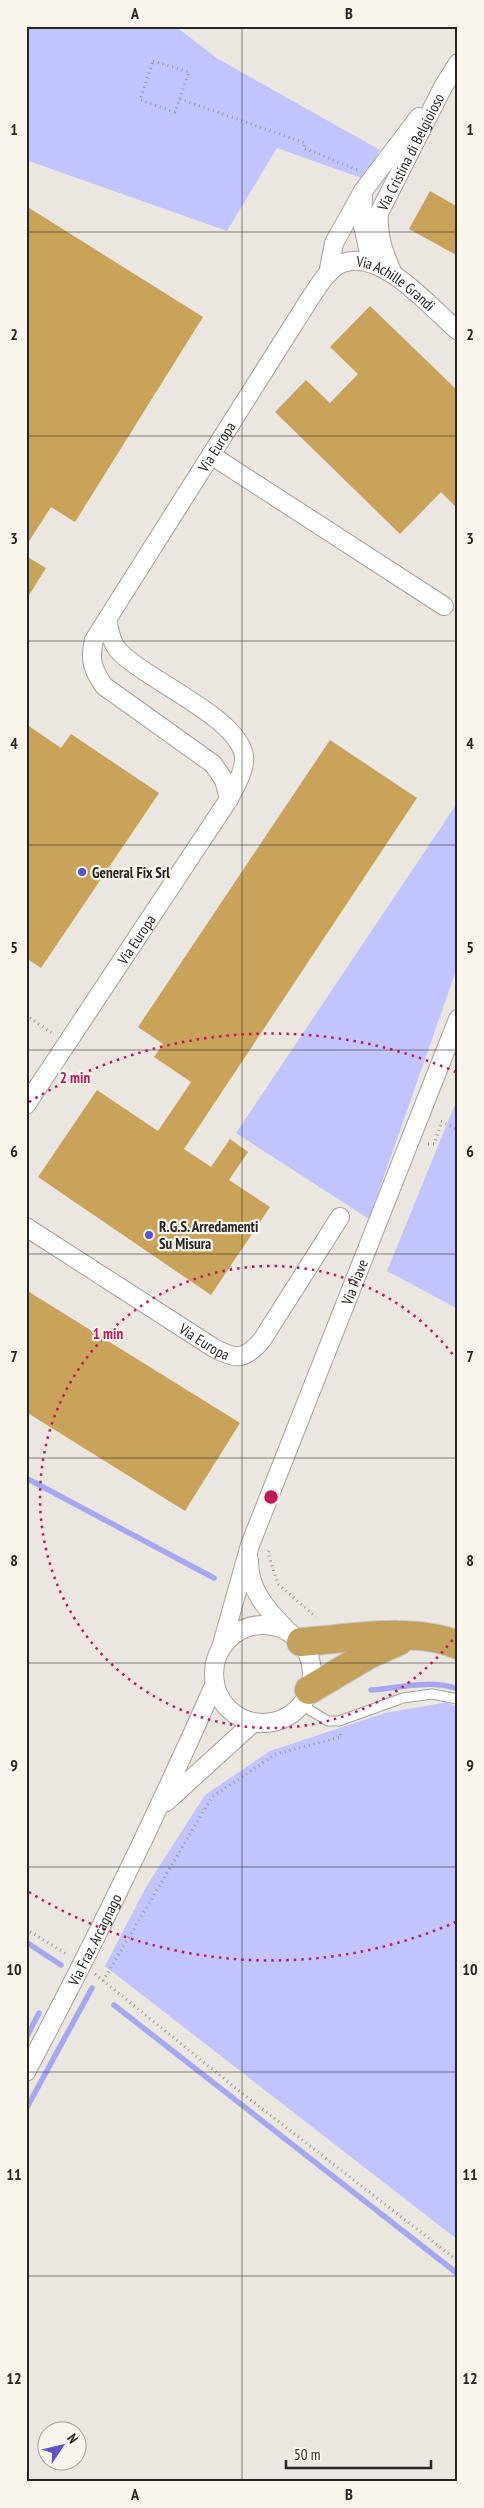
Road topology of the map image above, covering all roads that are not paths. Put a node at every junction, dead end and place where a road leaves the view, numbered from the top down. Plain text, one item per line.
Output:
1 (458, 63) edge
2 (443, 87) junction
3 (364, 192) junction
4 (371, 262) junction
5 (328, 274) junction
6 (393, 274) junction
7 (458, 331) edge
8 (211, 455) junction
9 (444, 606) dead end
10 (107, 620) junction
11 (228, 800) junction
12 (458, 1019) edge
13 (26, 1105) edge
14 (340, 1217) dead end
15 (26, 1227) edge
16 (250, 1544) junction
17 (412, 1636) junction
18 (304, 1638) junction
19 (458, 1645) edge
20 (221, 1648) junction
21 (215, 1683) junction
22 (305, 1698) junction
23 (458, 1699) edge
24 (254, 1722) junction
25 (160, 1807) junction
26 (26, 2072) edge

1 - 2 street, Via Cristina di Belgioioso
2 - 3 street, Via Cristina di Belgioioso
2 - 6 street, Via Cristina di Belgioioso
3 - 4 street, Via Cristina di Belgioioso
3 - 5 street, Via Cristina di Belgioioso
4 - 5 street, Via Achille Grandi
4 - 6 street, Via Achille Grandi
5 - 8 street, Via Europa
6 - 7 street, Via Achille Grandi
8 - 9 street
8 - 10 street, Via Europa
10 - 11 street, Via Europa
10 - 11 street, Via Europa
11 - 13 street, Via Europa
12 - 16 street, Via Piave
14 - 15 street, Via Europa
16 - 18 street, Via Piave
16 - 20 street, Via Piave
17 - 18 highway
17 - 19 highway
17 - 22 highway
18 - 20 street
18 - 22 street, Via Piave
20 - 21 street, Via Piave
21 - 24 street
21 - 25 street, Via Fraz. Arcagnago
22 - 23 lane
22 - 24 street
24 - 25 street
25 - 26 street, Via Fraz. Arcagnago

